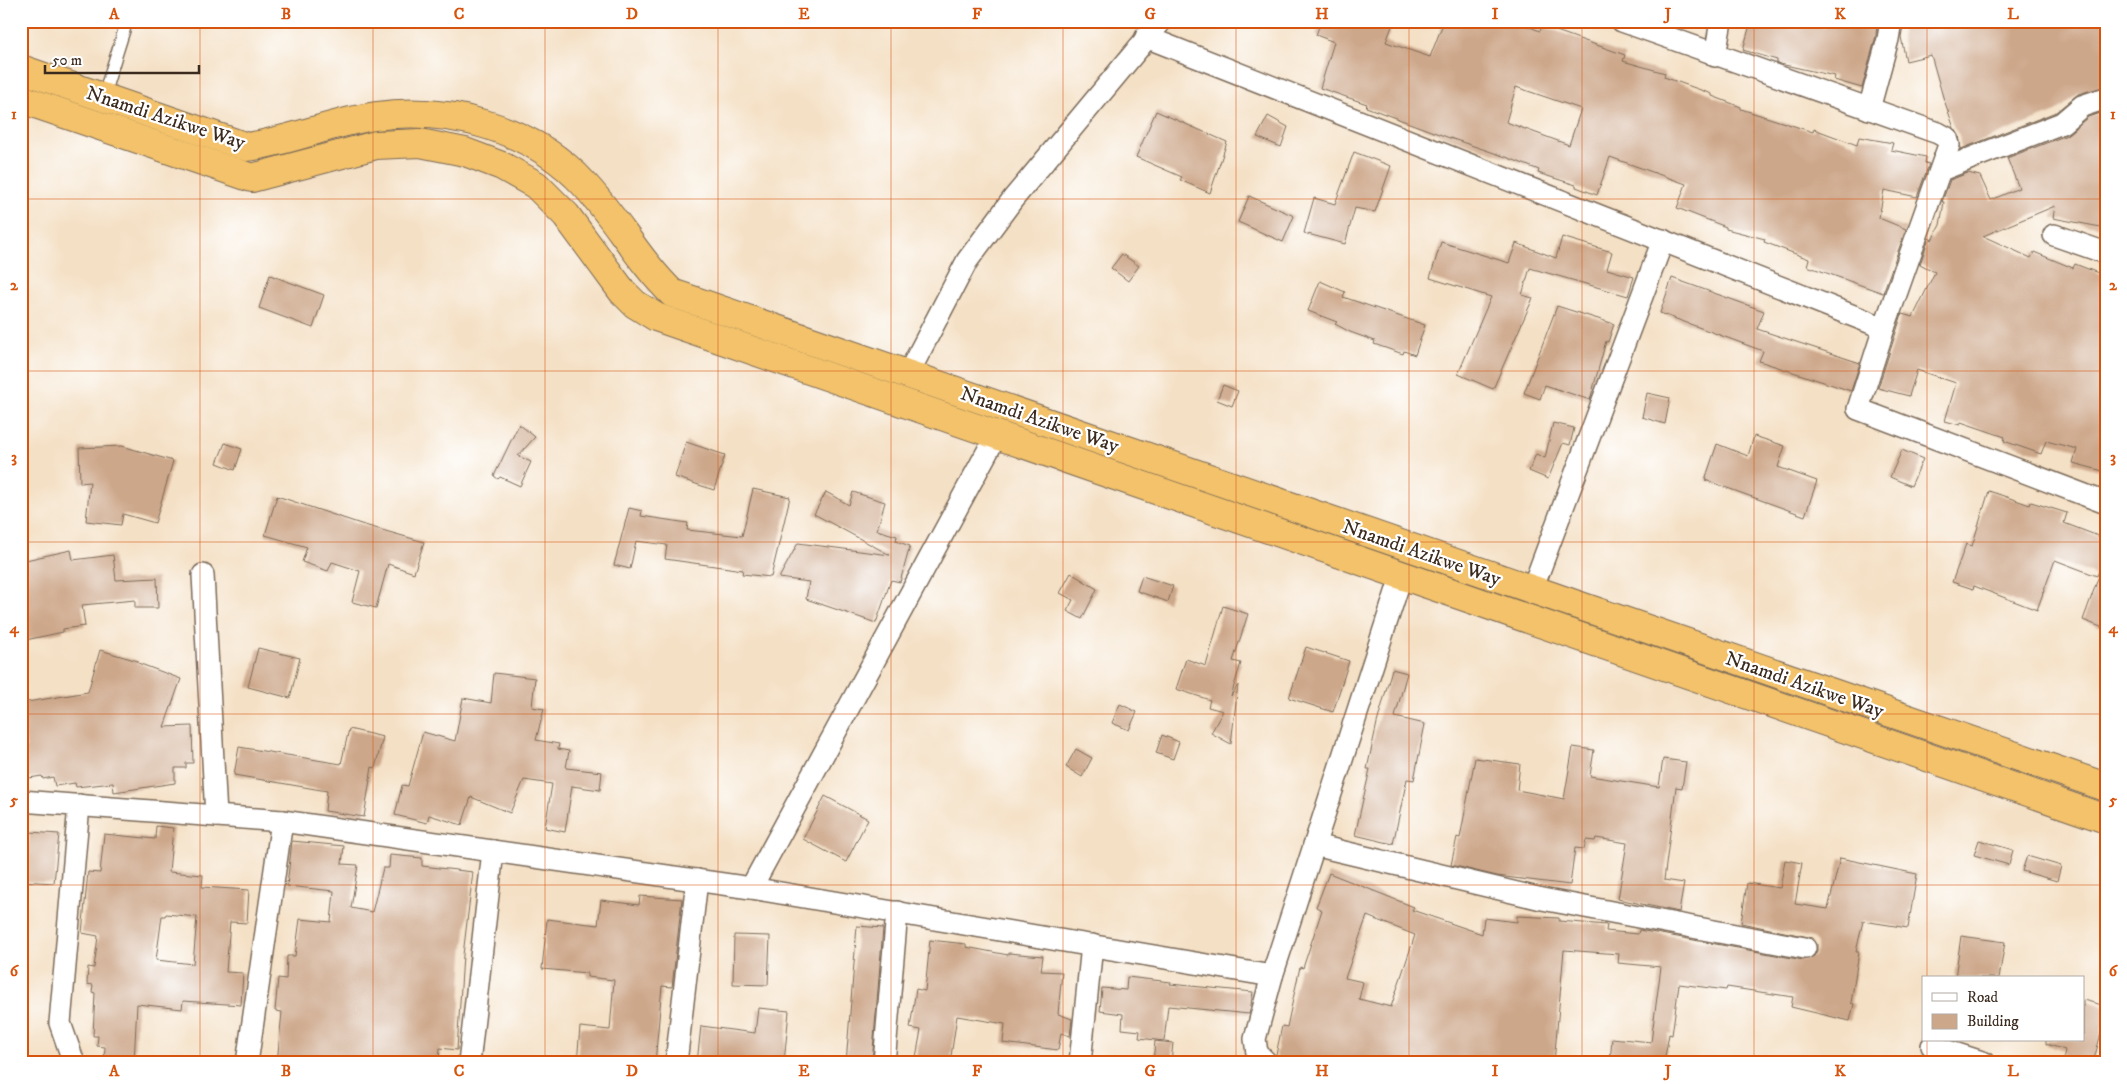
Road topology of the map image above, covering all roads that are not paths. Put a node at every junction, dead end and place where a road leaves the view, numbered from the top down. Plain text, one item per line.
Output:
1 (127, 21) edge
2 (1160, 21) edge
3 (1622, 21) edge
4 (1721, 21) edge
5 (1891, 21) edge
6 (1146, 37) junction
7 (1715, 56) junction
8 (21, 69) edge
9 (103, 97) junction
10 (2106, 98) edge
11 (21, 99) edge
12 (1869, 109) junction
13 (1941, 170) junction
14 (2054, 235) dead end
15 (1663, 240) junction
16 (2106, 253) edge
17 (1884, 328) junction
18 (908, 374) junction
19 (997, 434) junction
20 (2106, 502) edge
21 (1402, 574) junction
22 (203, 575) dead end
23 (1532, 590) junction
24 (2106, 787) edge
25 (21, 801) edge
26 (79, 805) junction
27 (216, 816) junction
28 (2106, 819) edge
29 (282, 821) junction
30 (1314, 845) junction
31 (493, 851) junction
32 (697, 880) junction
33 (751, 888) junction
34 (897, 912) junction
35 (1092, 945) junction
36 (1805, 948) dead end
37 (1272, 976) junction
38 (1932, 1046) dead end
39 (74, 1063) edge
40 (247, 1063) edge
41 (469, 1063) edge
42 (676, 1063) edge
43 (884, 1063) edge
44 (1080, 1063) edge
45 (1267, 1063) edge
46 (1984, 1063) edge

1 - 9 lane
2 - 6 street
3 - 7 street
4 - 7 street
5 - 12 street
6 - 15 street
6 - 18 street
7 - 12 street
8 - 9 highway, Nnamdi Azikwe Way
9 - 18 highway, Nnamdi Azikwe Way
10 - 13 street
11 - 19 highway, Nnamdi Azikwe Way
12 - 13 street
13 - 17 street
14 - 16 street
15 - 17 street
15 - 23 street
17 - 20 street
18 - 23 highway, Nnamdi Azikwe Way
19 - 21 highway, Nnamdi Azikwe Way
19 - 33 street
21 - 28 highway, Nnamdi Azikwe Way
21 - 30 street
22 - 27 street
23 - 24 highway, Nnamdi Azikwe Way
25 - 26 street
26 - 27 street
26 - 39 street
27 - 29 street
29 - 31 street
29 - 40 street
30 - 36 street
30 - 37 street
31 - 32 street
31 - 41 street
32 - 33 street
32 - 42 street
33 - 34 street
34 - 35 street
34 - 43 street
35 - 37 street
35 - 44 street
37 - 45 street
38 - 46 street

